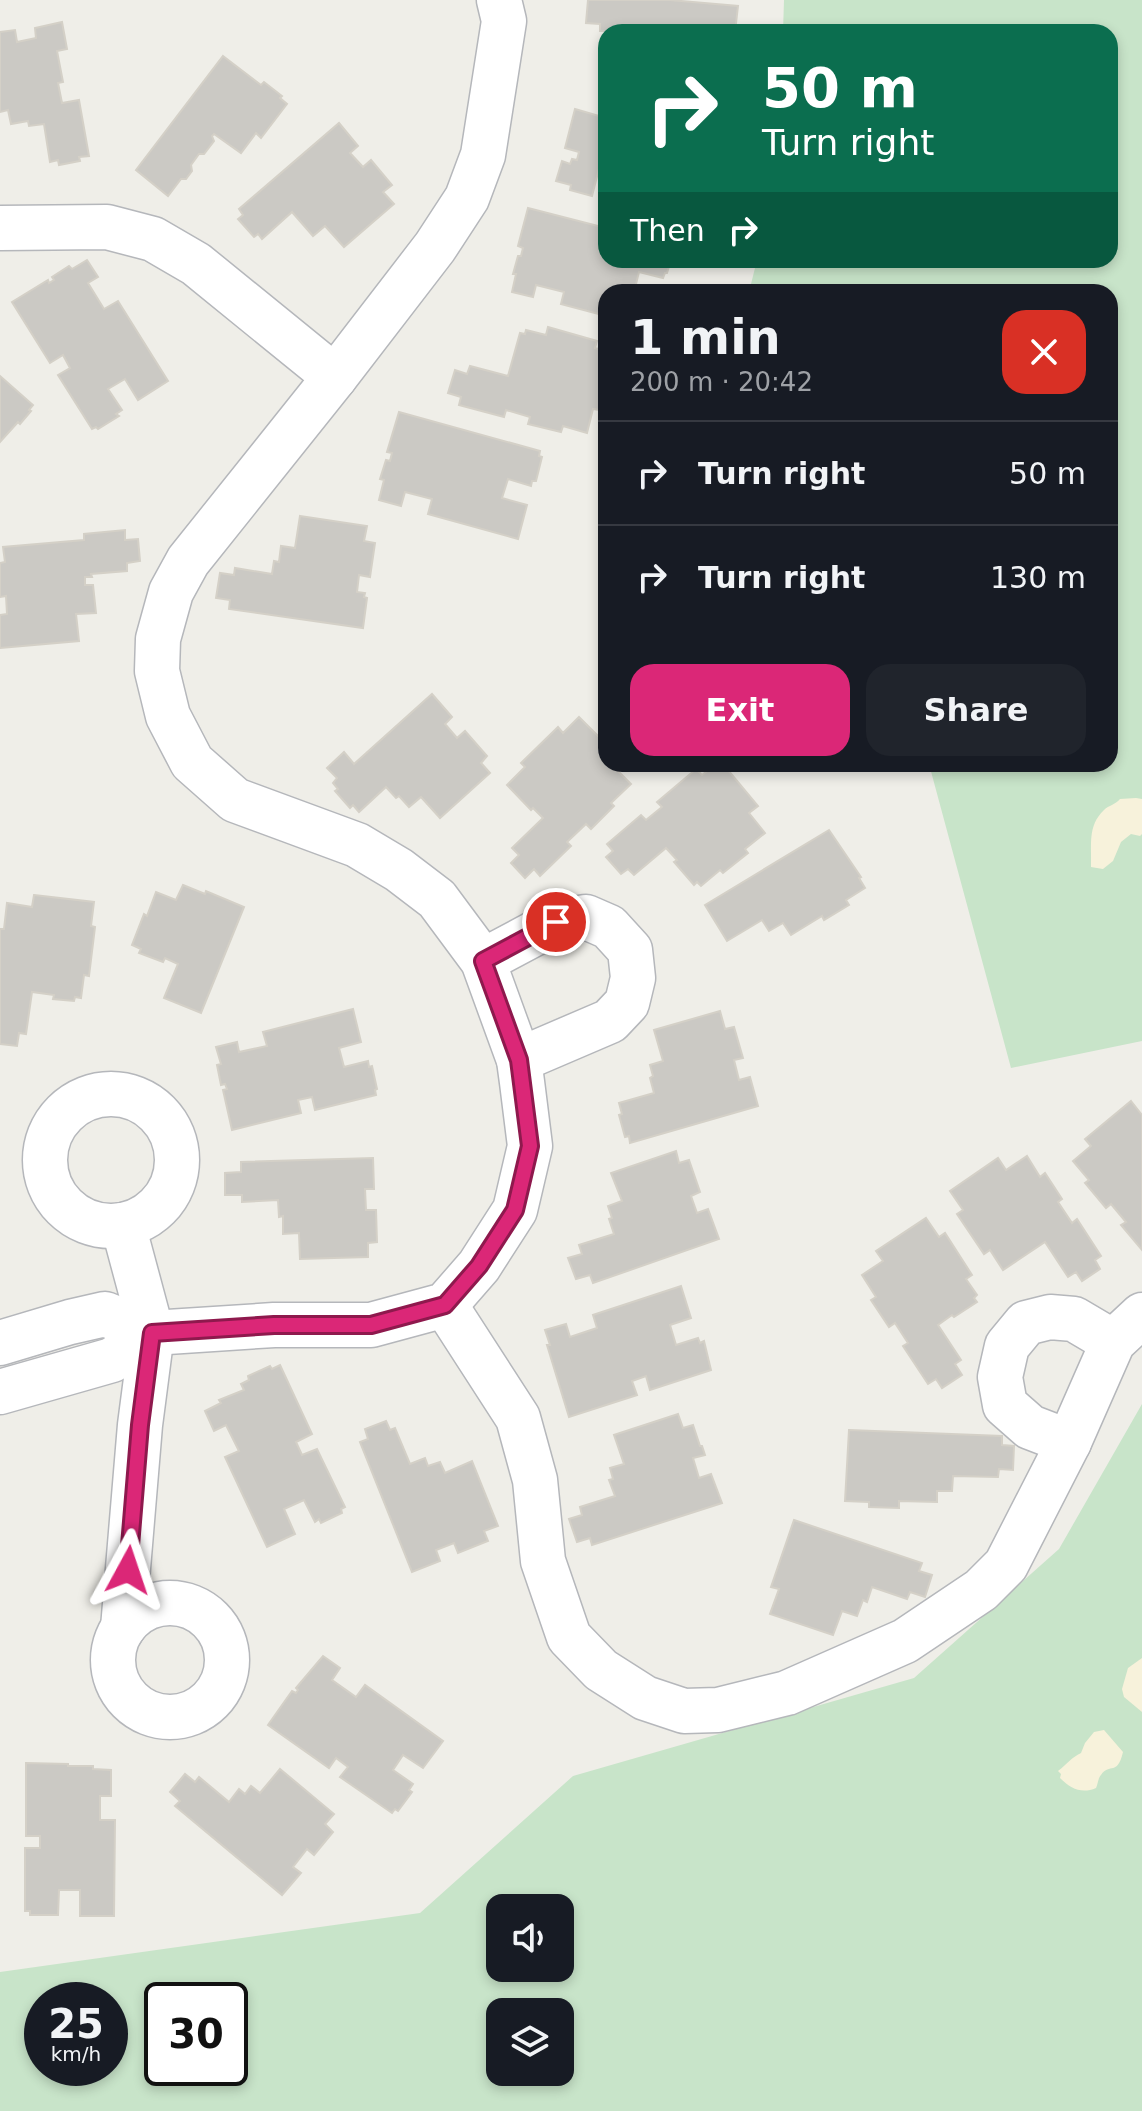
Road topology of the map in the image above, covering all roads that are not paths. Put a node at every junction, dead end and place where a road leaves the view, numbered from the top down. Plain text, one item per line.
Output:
1 (499, 0) edge
2 (0, 228) edge
3 (335, 377) junction
4 (483, 961) junction
5 (519, 1060) junction
6 (123, 1225) dead end
7 (445, 1305) junction
8 (1127, 1329) edge
9 (152, 1333) junction
10 (20, 1337) edge
11 (54, 1378) junction
12 (0, 1392) edge
13 (1069, 1442) junction
14 (123, 1628) dead end

1 - 3 street
2 - 3 street
3 - 4 street
4 - 5 street
4 - 5 street
5 - 7 street
6 - 9 street
7 - 9 street
7 - 13 street
8 - 13 street
8 - 13 street
9 - 10 street
9 - 11 street
9 - 14 street
10 - 11 street
11 - 12 street

